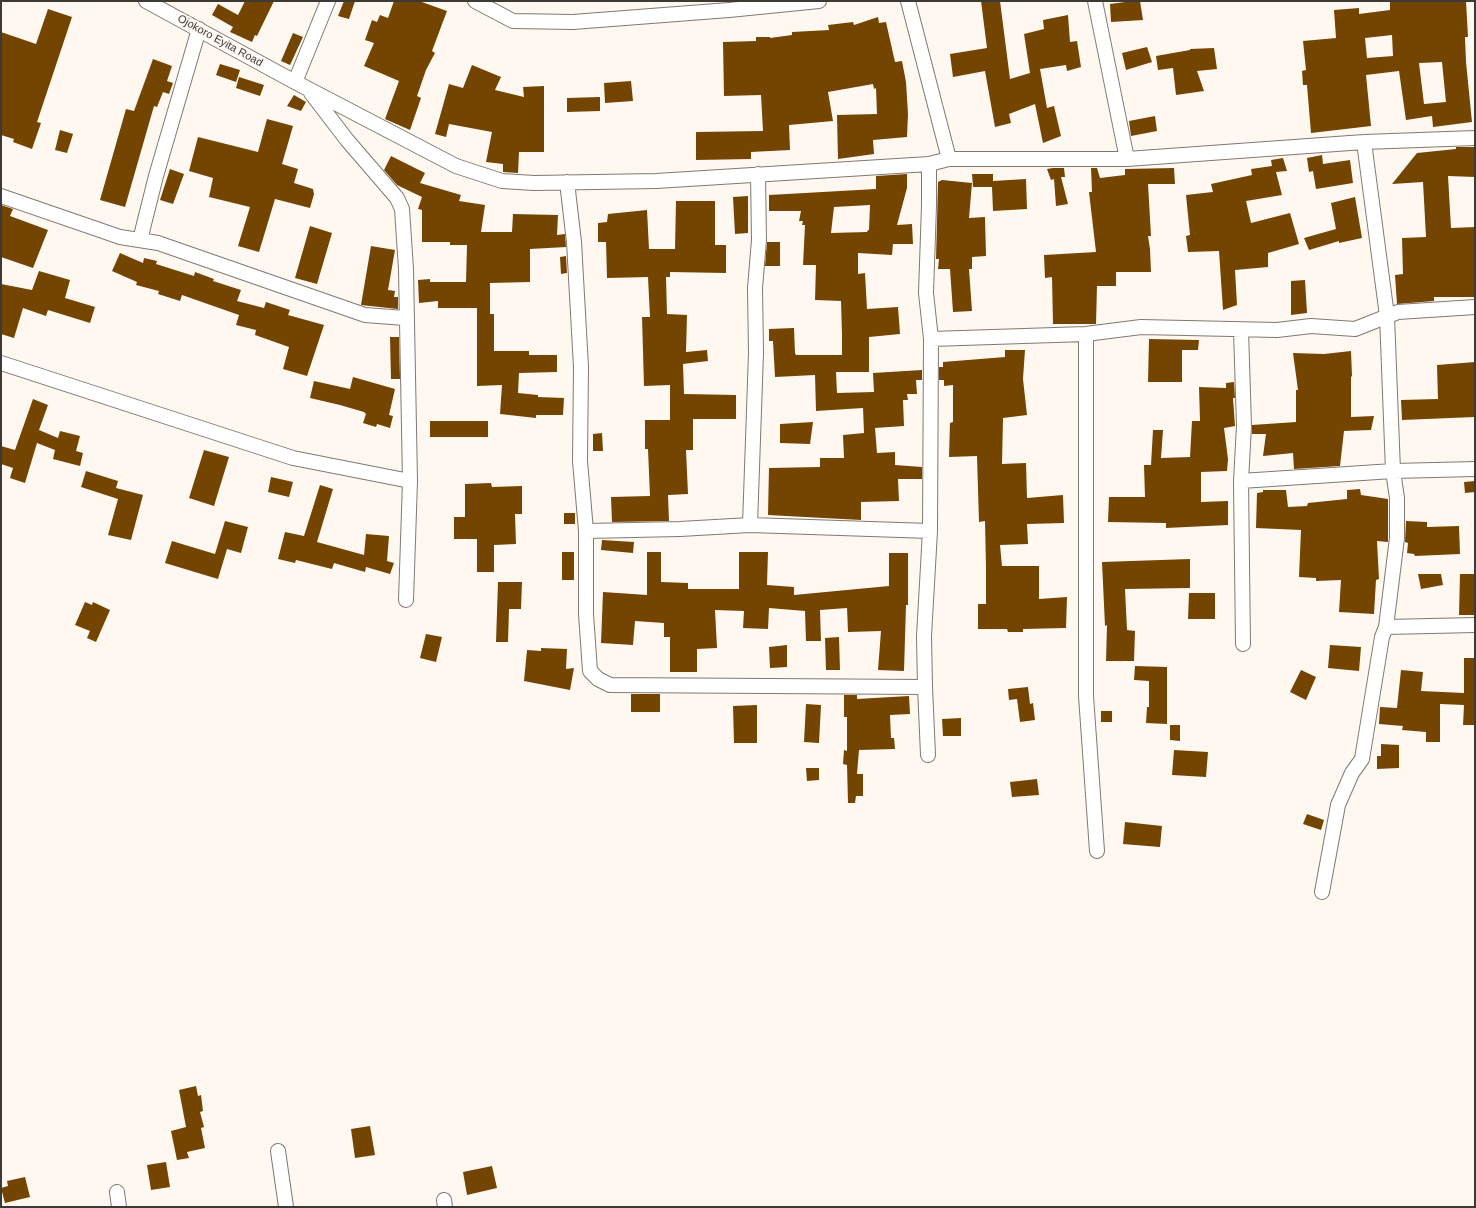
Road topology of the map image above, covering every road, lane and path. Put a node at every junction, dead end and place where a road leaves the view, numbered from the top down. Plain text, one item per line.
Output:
1 (328, 1) edge
2 (475, 1) edge
3 (819, 1) edge
4 (908, 1) edge
5 (1095, 1) edge
6 (151, 2) edge
7 (199, 29) junction
8 (294, 82) junction
9 (309, 90) junction
10 (1475, 138) edge
11 (1364, 142) junction
12 (949, 159) junction
13 (1127, 159) junction
14 (928, 164) junction
15 (758, 174) junction
16 (567, 182) junction
17 (1, 196) edge
18 (140, 240) junction
19 (1475, 307) edge
20 (1387, 316) junction
21 (406, 318) junction
22 (1241, 330) junction
23 (1086, 334) junction
24 (931, 339) junction
25 (1, 363) edge
26 (1475, 469) edge
27 (1393, 471) junction
28 (410, 481) junction
29 (1240, 481) junction
30 (750, 525) junction
31 (586, 531) junction
32 (930, 531) junction
33 (406, 600) dead end
34 (1475, 625) edge
35 (1386, 627) junction
36 (1243, 644) dead end
37 (925, 687) junction
38 (928, 755) dead end
39 (1097, 851) dead end
40 (1322, 892) dead end
41 (278, 1151) dead end
42 (117, 1192) dead end
43 (119, 1207) edge
44 (286, 1207) edge

1 - 8 street
2 - 3 street
4 - 12 street
5 - 13 street
6 - 7 street, Ojokoro Eyita Road
7 - 8 street, Ojokoro Eyita Road
7 - 18 street
8 - 9 street, Ojokoro Eyita Road
9 - 16 street, Ojokoro Eyita Road
9 - 21 street
10 - 11 street, Ojokoro Eyita Road
11 - 13 street, Ojokoro Eyita Road
11 - 20 street
12 - 13 street, Ojokoro Eyita Road
12 - 14 street, Ojokoro Eyita Road
14 - 15 street, Ojokoro Eyita Road
14 - 24 street
15 - 16 street, Ojokoro Eyita Road
15 - 30 street
16 - 31 street
17 - 18 street
18 - 21 street
19 - 20 street
20 - 22 street
20 - 27 street
21 - 28 street
22 - 23 street
22 - 29 street
23 - 24 street
23 - 39 street
24 - 32 street
25 - 28 street
26 - 27 street
27 - 29 street
27 - 35 street
28 - 33 street
29 - 36 street
30 - 31 street
30 - 32 street
31 - 37 street
32 - 37 street
34 - 35 street
35 - 40 street
37 - 38 street
41 - 44 street
42 - 43 street

